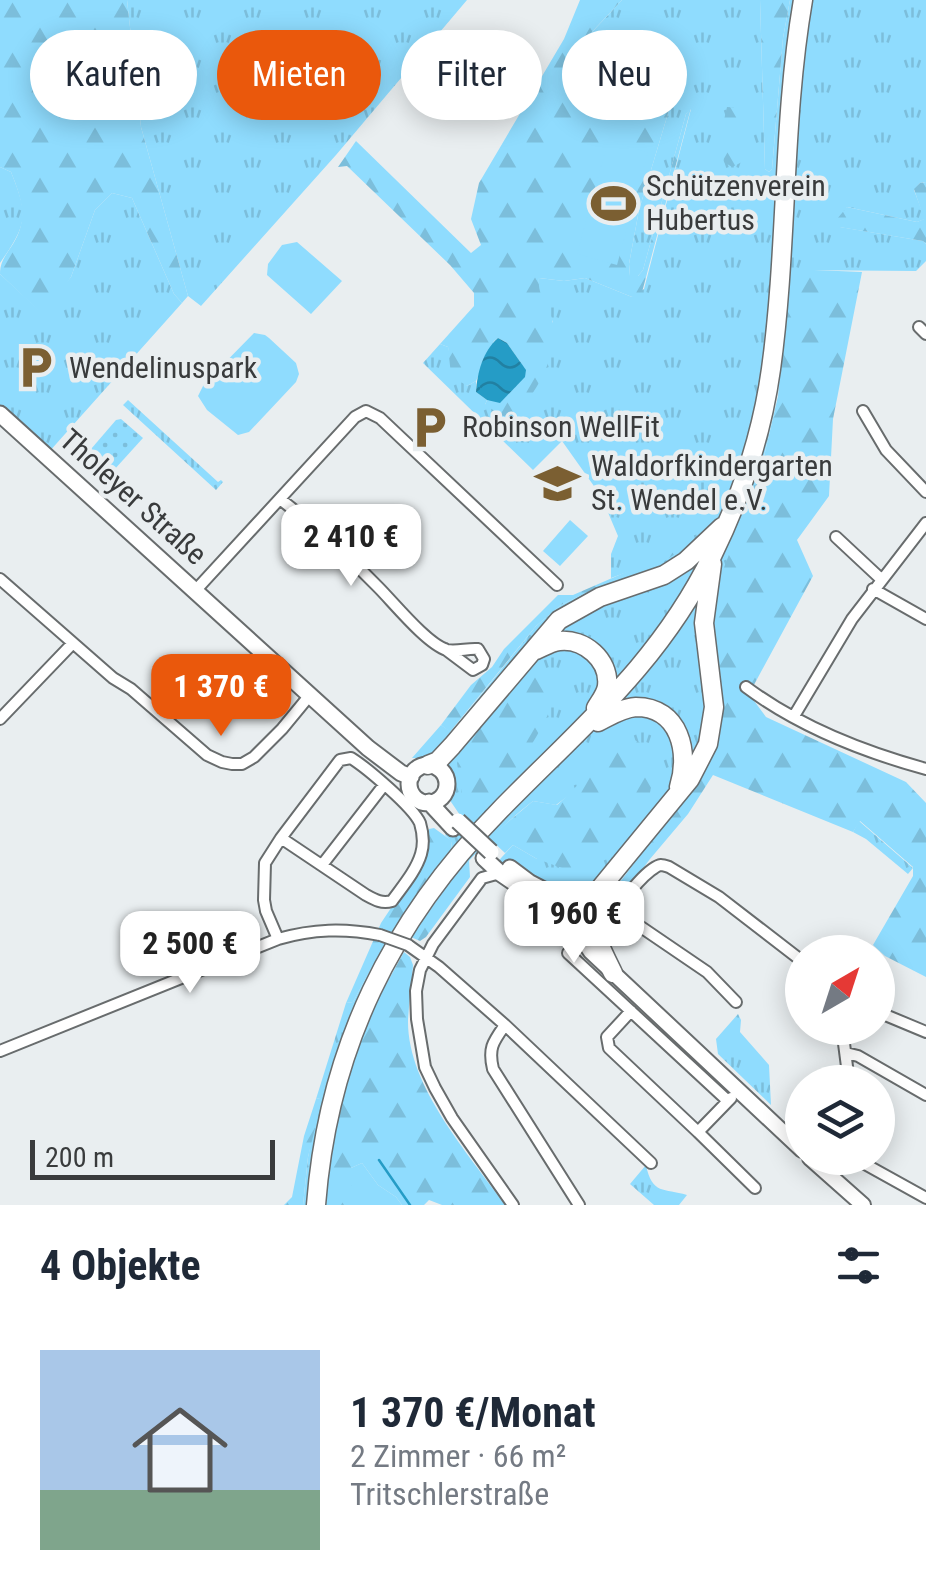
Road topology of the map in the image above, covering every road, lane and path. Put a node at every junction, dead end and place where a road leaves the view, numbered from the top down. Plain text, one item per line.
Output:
1 (803, 0) edge
2 (863, 412) dead end
3 (0, 414) edge
4 (926, 492) edge
5 (280, 499) junction
6 (729, 520) junction
7 (926, 523) edge
8 (836, 538) dead end
9 (713, 554) junction
10 (0, 579) edge
11 (881, 579) junction
12 (557, 584) dead end
13 (873, 590) junction
14 (195, 591) junction
15 (926, 619) edge
16 (72, 644) junction
17 (444, 649) dead end
18 (533, 651) junction
19 (746, 687) dead end
20 (310, 695) junction
21 (794, 716) junction
22 (0, 719) edge
23 (581, 731) junction
24 (436, 769) junction
25 (926, 769) edge
26 (411, 777) junction
27 (384, 785) junction
28 (444, 793) junction
29 (677, 793) junction
30 (430, 802) junction
31 (456, 824) junction
32 (281, 838) junction
33 (485, 854) junction
34 (322, 865) junction
35 (616, 870) junction
36 (500, 874) junction
37 (482, 878) junction
38 (550, 902) junction
39 (581, 902) junction
40 (574, 927) junction
41 (278, 939) junction
42 (785, 948) edge
43 (568, 953) dead end
44 (426, 956) junction
45 (613, 973) junction
46 (736, 1002) dead end
47 (631, 1011) junction
48 (895, 1019) edge
49 (505, 1025) junction
50 (926, 1032) edge
51 (845, 1045) edge
52 (0, 1051) edge
53 (846, 1053) junction
54 (847, 1065) edge
55 (926, 1095) edge
56 (734, 1096) junction
57 (698, 1132) junction
58 (785, 1137) edge
59 (651, 1162) dead end
60 (830, 1175) edge
61 (885, 1175) edge
62 (755, 1188) dead end
63 (926, 1198) edge
64 (316, 1205) edge
65 (513, 1205) edge
66 (579, 1205) edge
67 (864, 1205) edge

1 - 6 highway
2 - 4 street
3 - 14 main road, Tholeyer Straße
5 - 12 street
5 - 14 street
5 - 17 street
6 - 9 highway
6 - 18 highway
7 - 11 street
8 - 11 street
9 - 23 highway
9 - 29 highway
10 - 16 street
11 - 13 street
13 - 15 street
13 - 21 street
14 - 20 main road, Tholeyer Straße
16 - 20 street
16 - 22 street
18 - 23 highway
18 - 24 highway
19 - 21 street
20 - 26 main road, Tholeyer Straße
21 - 25 street
23 - 29 highway
23 - 64 highway
24 - 26 main road
24 - 28 main road
26 - 30 main road
27 - 32 street
27 - 34 street
27 - 34 street
28 - 30 main road
28 - 31 main road
29 - 35 highway
30 - 31 main road
31 - 33 main road
32 - 34 street
32 - 41 street
33 - 36 main road
33 - 37 street
33 - 38 main road
35 - 39 highway
35 - 45 highway
36 - 37 street
36 - 38 main road
37 - 44 street
38 - 39 main road
38 - 40 main road
39 - 40 main road
40 - 45 main road
41 - 44 street, bridge
41 - 52 street
42 - 46 street
43 - 47 street
44 - 49 street
44 - 65 street
45 - 56 main road
47 - 56 street
47 - 57 street
48 - 50 street
49 - 59 street
49 - 66 street
51 - 53 street
53 - 54 street
53 - 55 street
56 - 57 street
56 - 58 main road
57 - 62 street
60 - 67 main road
61 - 63 street

